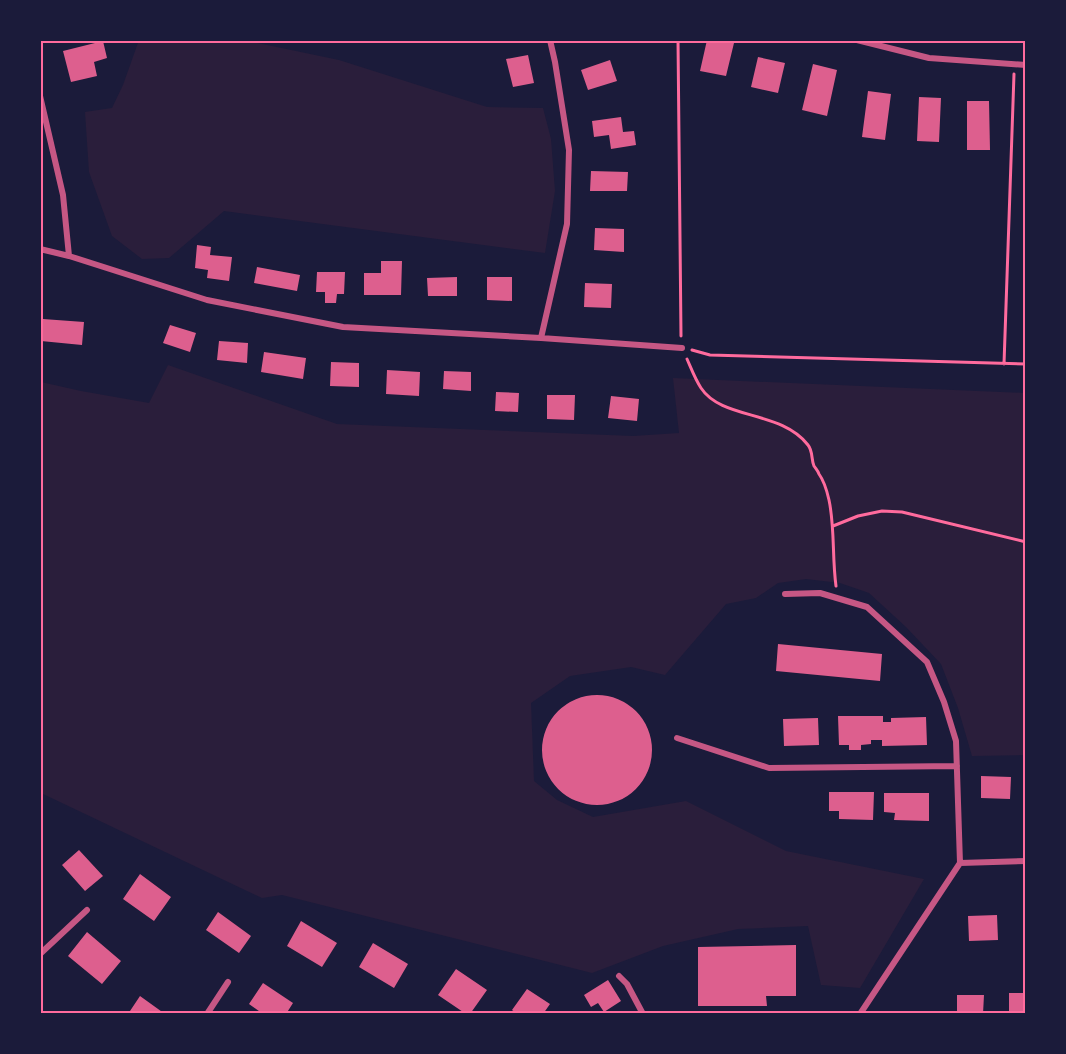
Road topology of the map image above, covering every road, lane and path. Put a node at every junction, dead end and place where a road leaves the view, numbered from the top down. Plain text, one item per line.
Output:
1 (550, 40) edge
2 (678, 40) edge
3 (857, 40) edge
4 (1014, 64) junction
5 (1026, 65) edge
6 (40, 96) edge
7 (40, 249) edge
8 (69, 256) junction
9 (541, 338) junction
10 (682, 348) junction
11 (1005, 364) junction
12 (1026, 364) edge
13 (833, 526) junction
14 (1026, 542) edge
15 (785, 594) dead end
16 (837, 598) junction
17 (676, 738) dead end
18 (957, 766) junction
19 (1026, 861) edge
20 (960, 863) junction
21 (87, 910) dead end
22 (40, 954) edge
23 (619, 976) dead end
24 (228, 982) dead end
25 (207, 1014) edge
26 (643, 1014) edge
27 (860, 1014) edge

1 - 9 street
2 - 10 path
3 - 4 street
4 - 5 street
4 - 11 path
6 - 8 street
7 - 8 street
8 - 9 street
9 - 10 street
10 - 11 path
10 - 13 path
11 - 12 path
13 - 14 path
13 - 16 path
15 - 16 street
16 - 18 street
17 - 18 street
18 - 20 street
19 - 20 street
20 - 27 street
21 - 22 street
23 - 26 street
24 - 25 street

